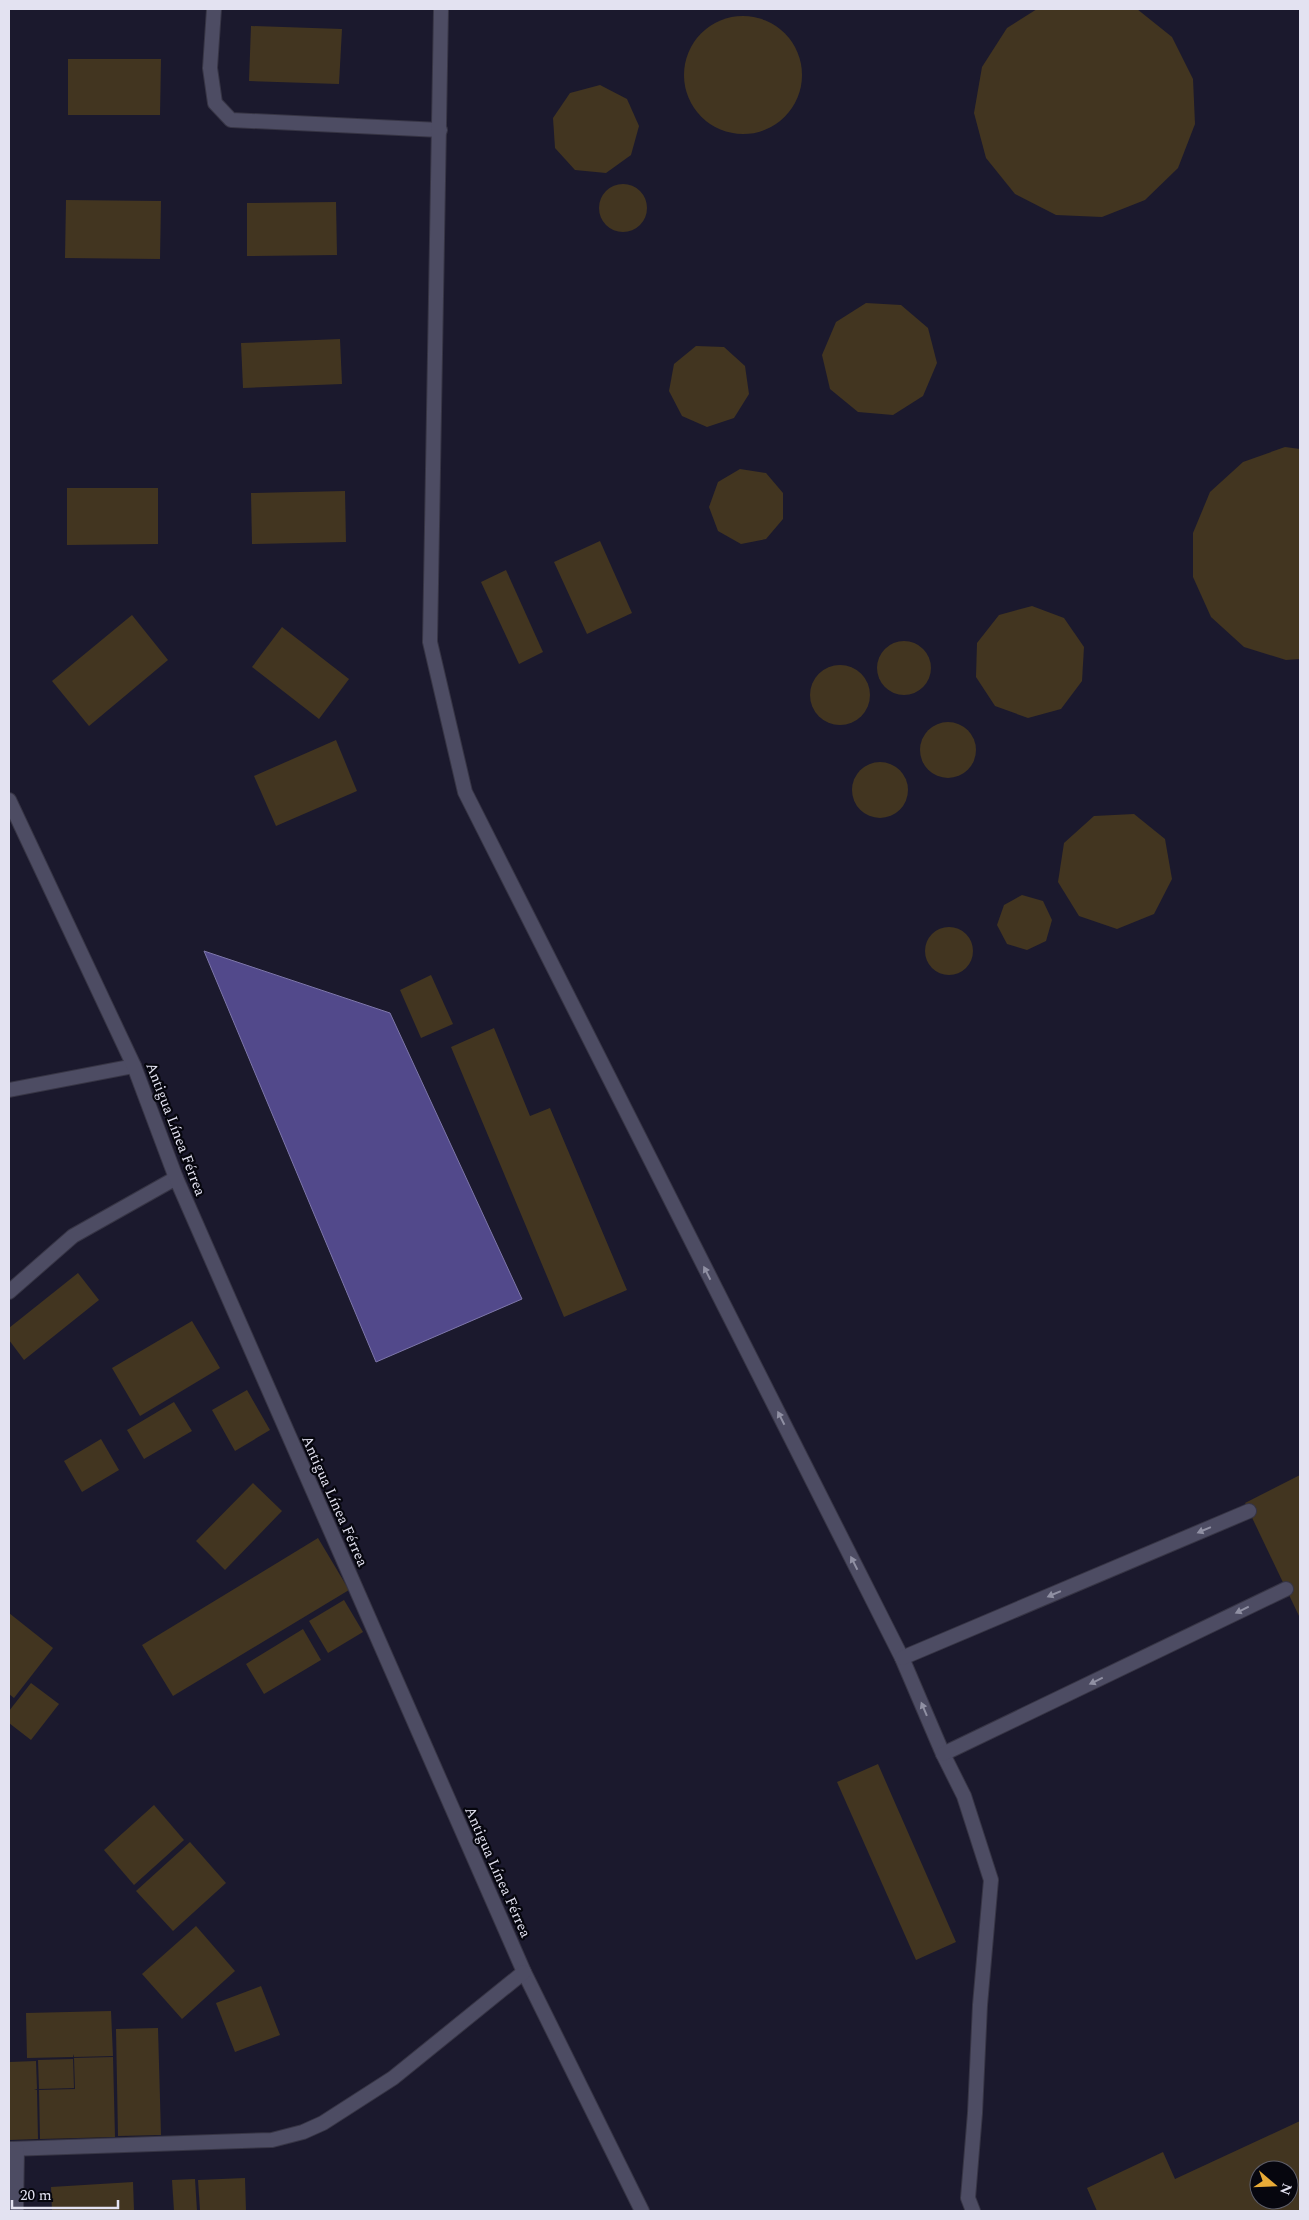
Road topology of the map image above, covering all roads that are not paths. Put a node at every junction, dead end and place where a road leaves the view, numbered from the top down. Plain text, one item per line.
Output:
1 (214, 9) edge
2 (441, 9) edge
3 (440, 130) junction
4 (9, 800) edge
5 (134, 1066) junction
6 (9, 1090) edge
7 (176, 1178) junction
8 (9, 1292) edge
9 (1249, 1511) dead end
10 (1286, 1589) dead end
11 (902, 1658) junction
12 (943, 1754) junction
13 (524, 1972) junction
14 (13, 2149) edge
15 (16, 2211) edge
16 (642, 2211) edge
17 (972, 2211) edge

1 - 3 street
2 - 3 street
11 -> 3 street
4 - 5 street, Antigua Línea Férrea
5 - 6 street
5 - 7 street, Antigua Línea Férrea
7 - 8 street
7 - 13 street, Antigua Línea Férrea
9 -> 11 street
10 -> 12 street
12 -> 11 street
12 - 17 street
13 - 14 street
13 - 16 street, Antigua Línea Férrea
14 - 15 street

